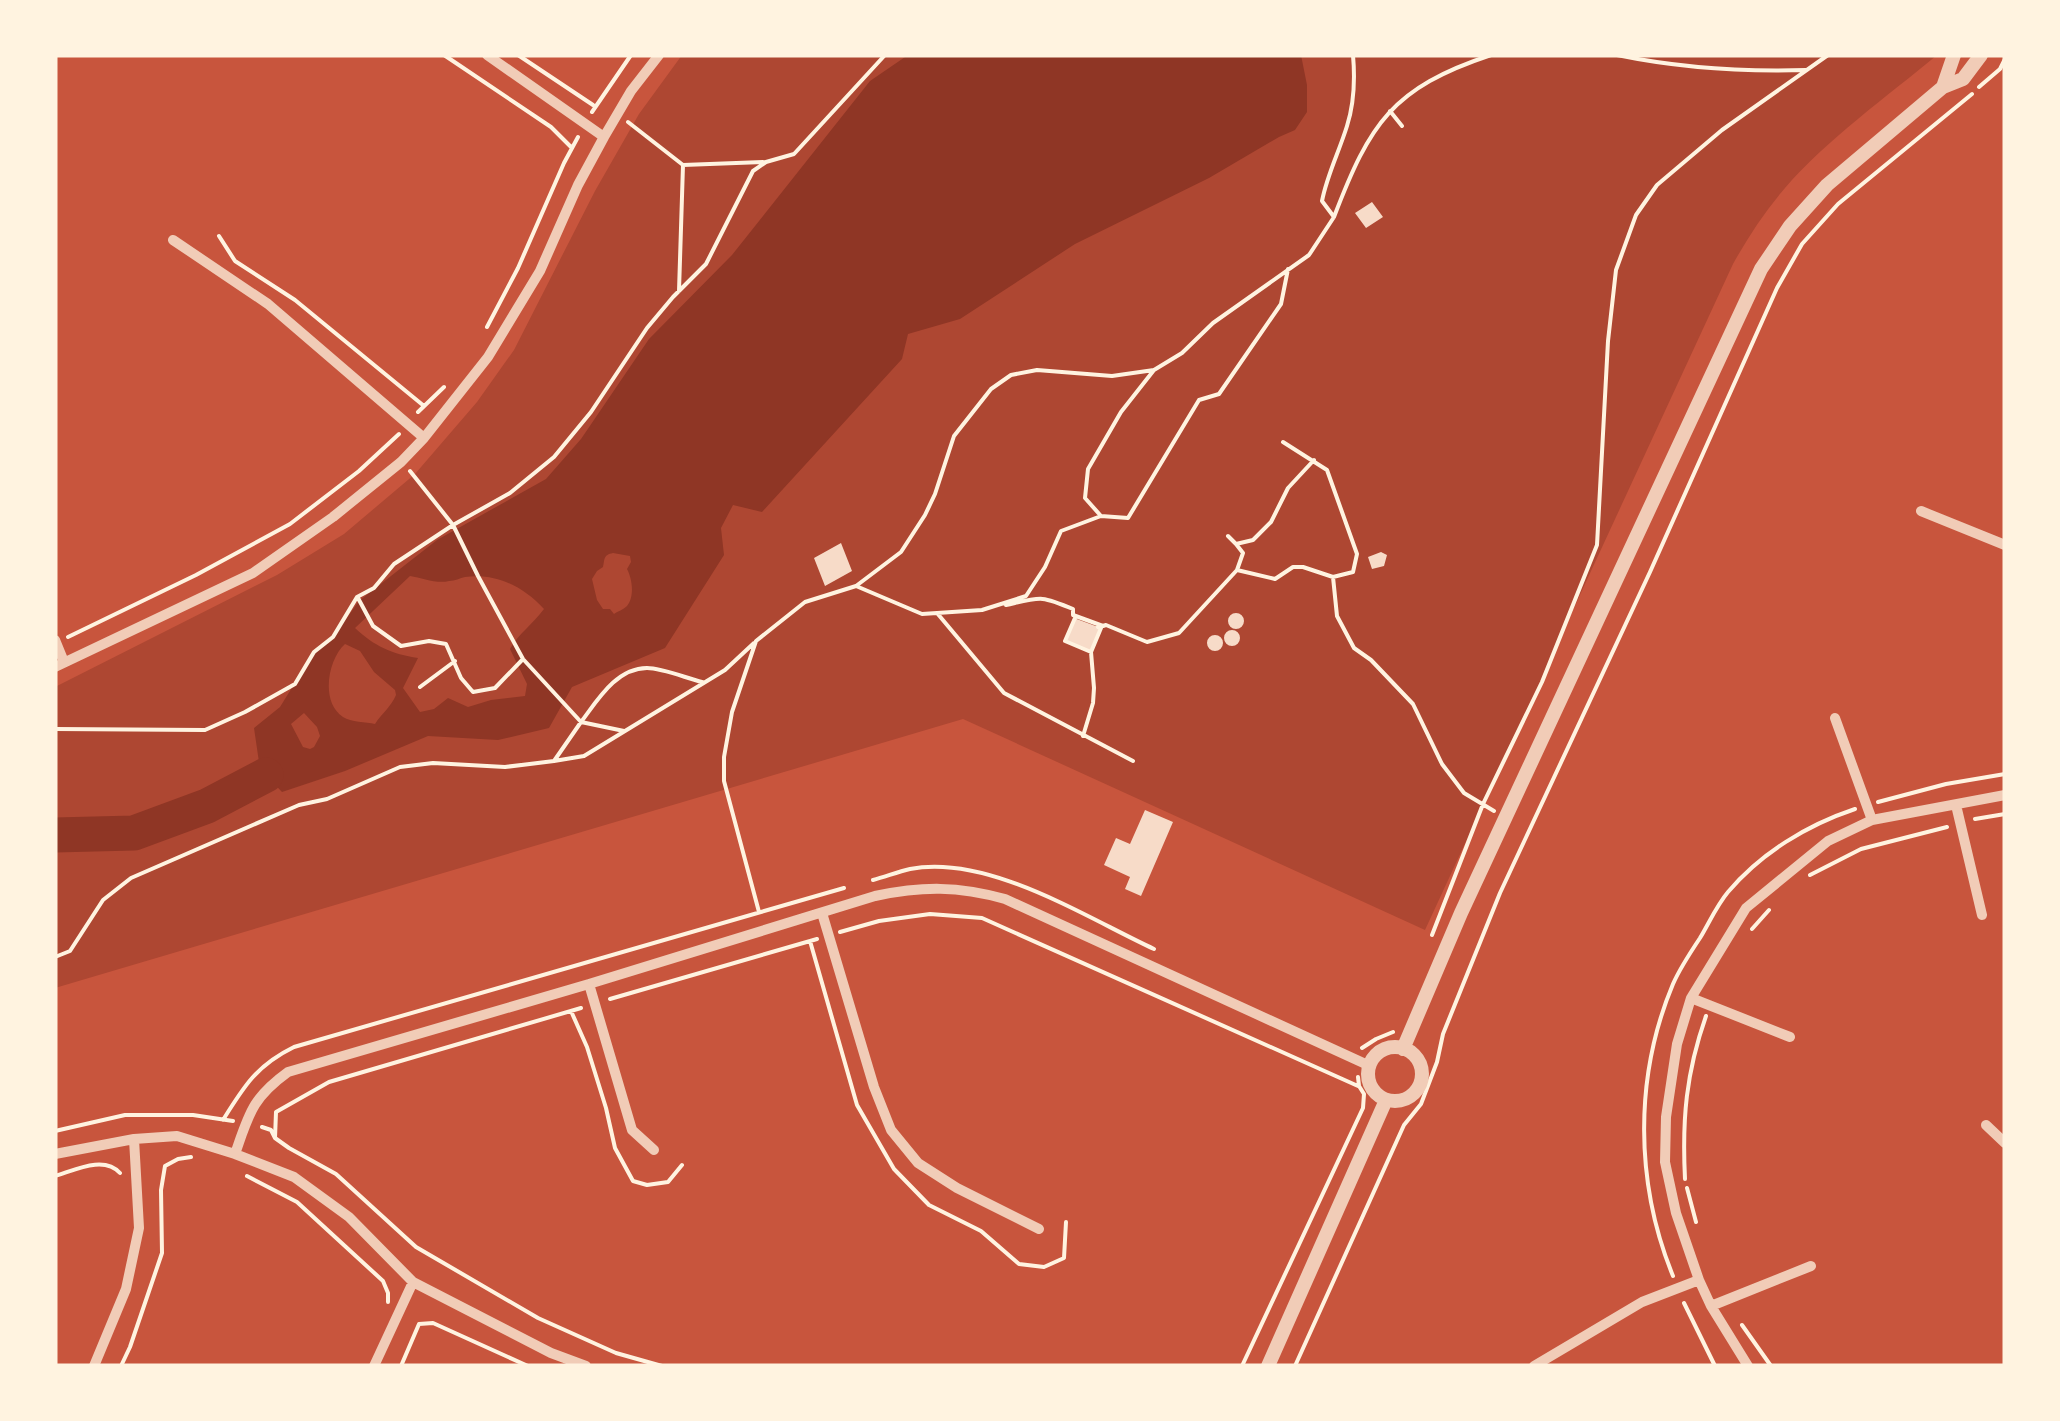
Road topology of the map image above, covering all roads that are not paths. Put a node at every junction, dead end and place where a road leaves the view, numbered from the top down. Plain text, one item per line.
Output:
1 (487, 55) edge
2 (659, 55) edge
3 (1954, 55) edge
4 (1981, 55) edge
5 (1943, 87) junction
6 (604, 136) junction
7 (172, 240) dead end
8 (424, 438) junction
9 (1921, 511) dead end
10 (2005, 545) edge
11 (55, 640) edge
12 (59, 664) edge
13 (1835, 718) dead end
14 (2005, 795) edge
15 (1956, 805) junction
16 (1872, 820) junction
17 (822, 913) junction
18 (1982, 914) dead end
19 (589, 984) junction
20 (1690, 998) junction
21 (1790, 1037) dead end
22 (1403, 1049) junction
23 (1363, 1063) junction
24 (1386, 1100) junction
25 (1986, 1125) dead end
26 (134, 1139) junction
27 (2005, 1142) edge
28 (654, 1150) dead end
29 (55, 1154) edge
30 (235, 1154) junction
31 (1039, 1229) dead end
32 (1811, 1266) dead end
33 (1699, 1280) junction
34 (413, 1282) junction
35 (1711, 1306) junction
36 (94, 1366) edge
37 (374, 1366) edge
38 (586, 1366) edge
39 (1268, 1366) edge
40 (1534, 1366) edge
41 (1748, 1366) edge

1 - 6 street
2 - 6 street
3 - 5 street
4 - 5 street
5 - 22 street
6 - 8 street
7 - 8 street
8 - 12 street
9 - 10 street
11 - 12 street
13 - 16 street
14 - 15 street
15 - 16 street
15 - 18 street
16 - 20 street
17 - 19 street
17 - 23 street
17 - 31 street
19 - 28 street
19 - 30 street
20 - 21 street
20 - 33 street
22 - 23 street
22 - 24 street
23 - 24 street
24 - 39 street
25 - 27 street
26 - 29 street
26 - 30 street
26 - 36 street
30 - 34 street
32 - 35 street
33 - 35 street
33 - 40 street
34 - 37 street
34 - 38 street
35 - 41 street

